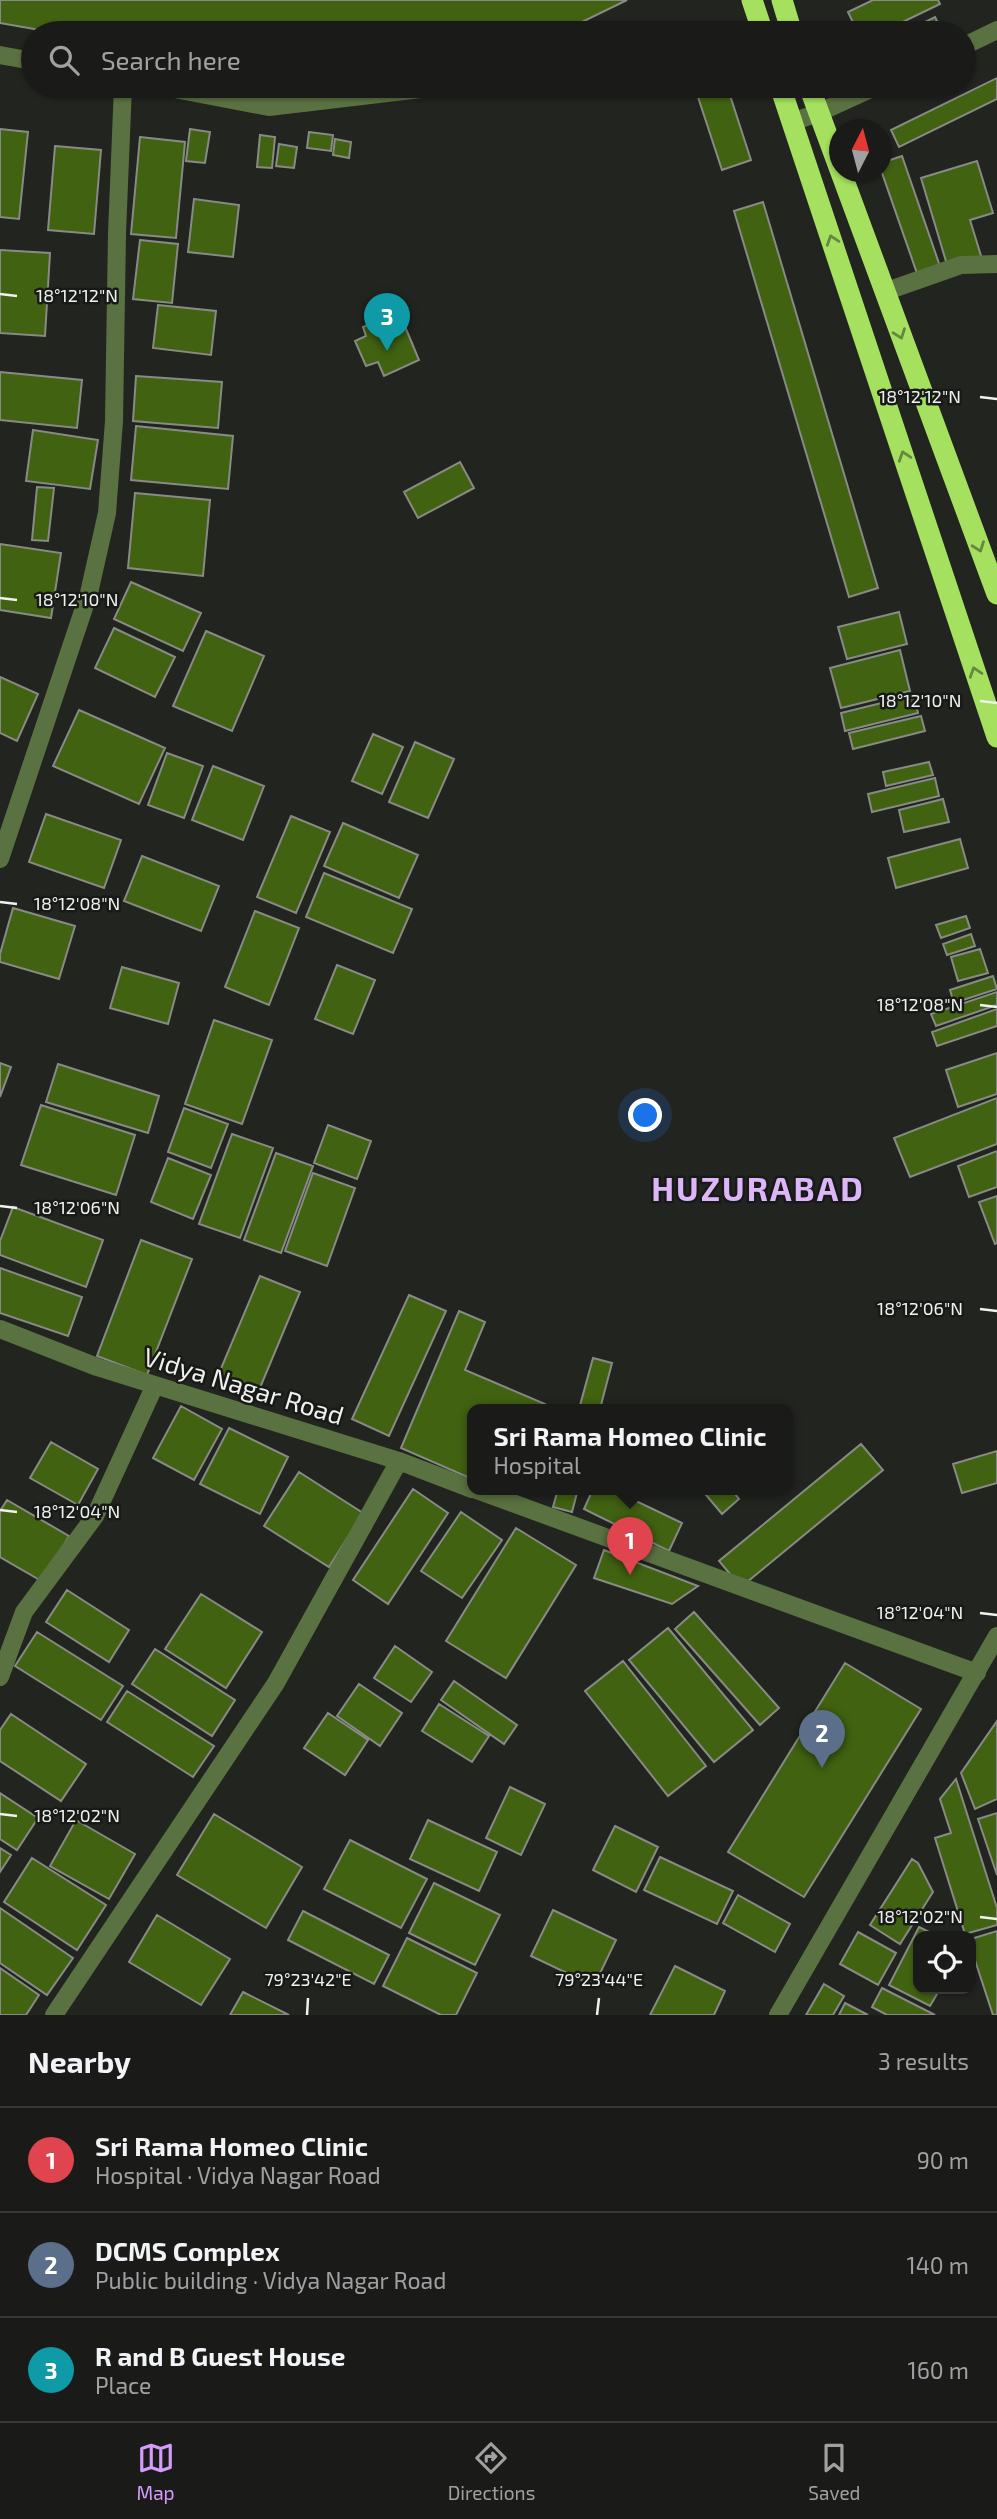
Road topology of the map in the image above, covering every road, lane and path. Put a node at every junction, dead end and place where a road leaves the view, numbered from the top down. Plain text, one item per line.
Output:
1 (752, 0) edge
2 (782, 0) edge
3 (759, 21) edge
4 (788, 21) edge
5 (997, 30) edge
6 (976, 40) edge
7 (0, 55) edge
8 (21, 59) edge
9 (123, 98) edge
10 (222, 98) edge
11 (345, 98) edge
12 (784, 98) edge
13 (813, 98) edge
14 (851, 98) edge
15 (818, 113) junction
16 (792, 122) junction
17 (997, 264) edge
18 (884, 292) junction
19 (997, 594) edge
20 (997, 737) edge
21 (0, 859) edge
22 (0, 1329) edge
23 (155, 1385) junction
24 (399, 1461) junction
25 (467, 1487) edge
26 (489, 1495) edge
27 (997, 1636) edge
28 (977, 1673) junction
29 (0, 1677) edge
30 (54, 2015) edge
31 (778, 2015) edge

1 - 3 highway
2 - 4 highway
5 - 6 street
7 - 8 street
9 - 21 street
10 - 11 street
12 - 16 highway
13 - 15 highway
14 - 15 street
15 - 16 street
15 - 18 highway
20 -> 16 highway
17 - 18 street
18 -> 19 highway
22 - 23 street, Vidya Nagar Road
23 - 24 street, Vidya Nagar Road
23 - 29 street
24 - 25 street, Vidya Nagar Road
24 - 30 street
26 - 28 street, Vidya Nagar Road
27 - 28 street
28 - 31 street

